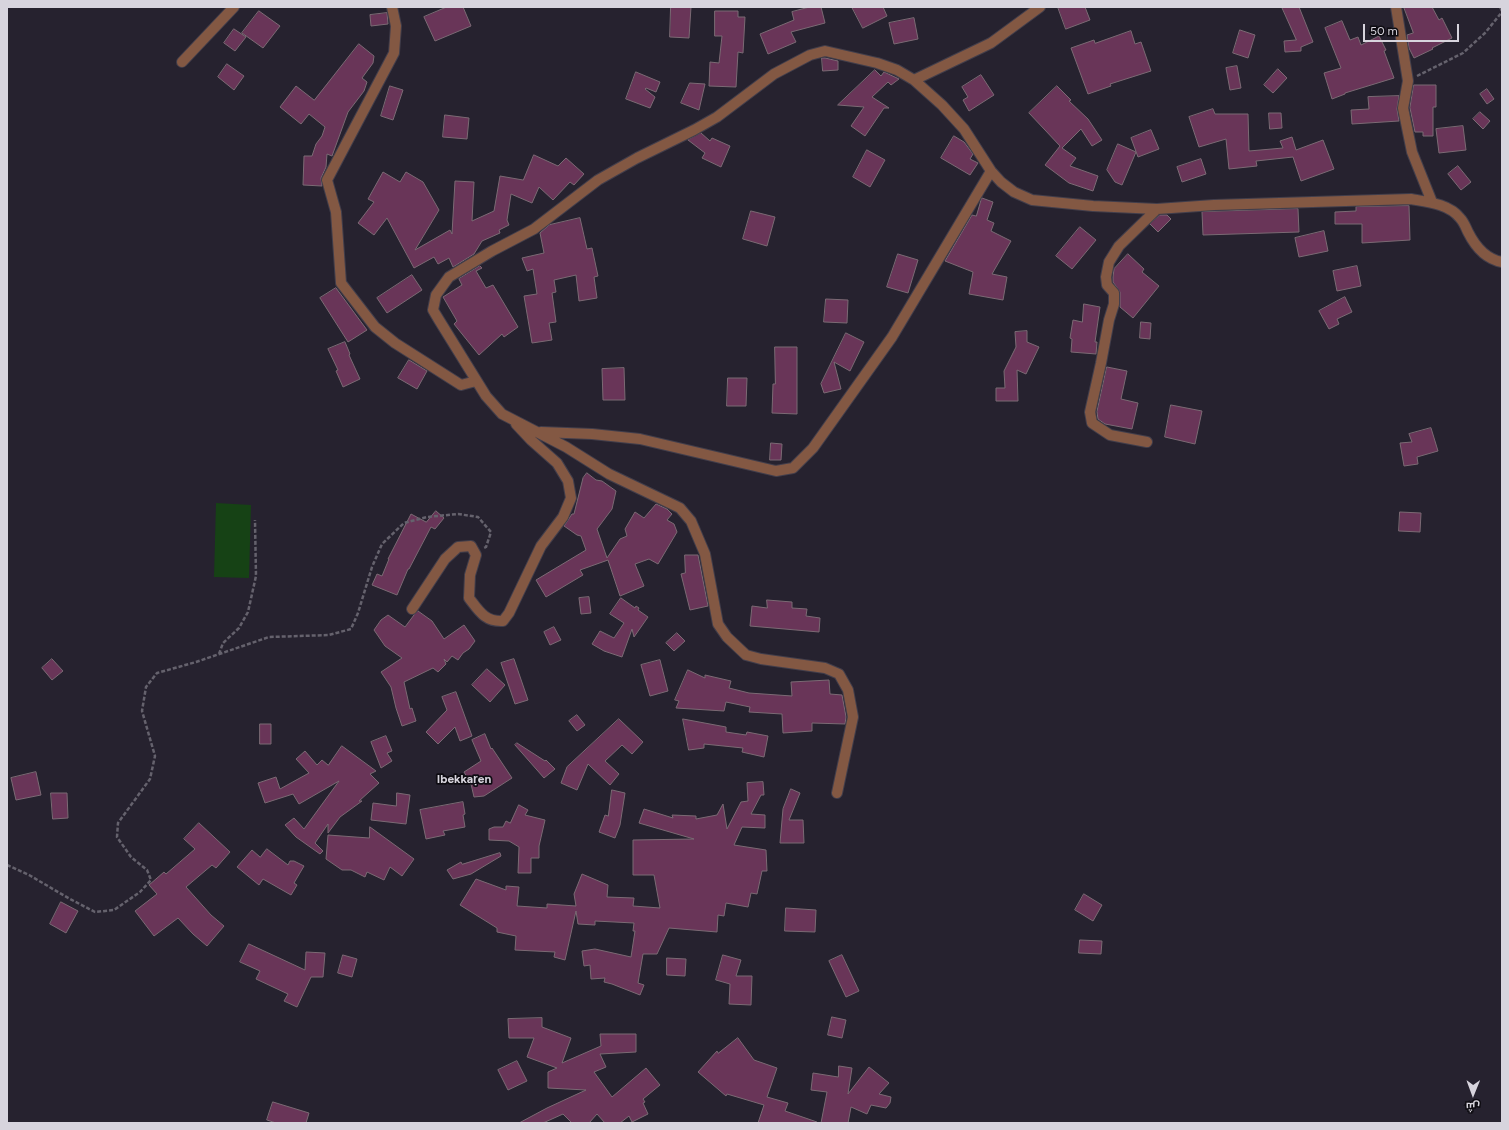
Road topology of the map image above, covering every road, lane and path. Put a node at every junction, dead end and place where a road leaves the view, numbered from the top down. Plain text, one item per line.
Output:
1 (234, 7) edge
2 (392, 7) edge
3 (1040, 7) edge
4 (1396, 7) edge
5 (1500, 7) edge
6 (1502, 12) edge
7 (182, 62) dead end
8 (914, 80) junction
9 (1408, 81) junction
10 (990, 171) junction
11 (1432, 202) junction
12 (1157, 209) junction
13 (1502, 262) edge
14 (476, 381) junction
15 (510, 418) junction
16 (537, 432) junction
17 (1147, 442) dead end
18 (256, 520) dead end
19 (476, 555) junction
20 (412, 609) dead end
21 (219, 654) junction
22 (837, 793) dead end
23 (7, 865) edge

1 - 7 street
2 - 14 street
3 - 8 street
4 - 9 street
5 - 6 path
6 - 9 path
8 - 10 street
8 - 14 street
9 - 11 street
10 - 12 street
10 - 16 street
11 - 12 street
11 - 13 street
12 - 17 street
14 - 15 street
15 - 16 street
15 - 19 street
16 - 22 street
18 - 21 path
19 - 20 street
19 - 21 path
21 - 23 path

